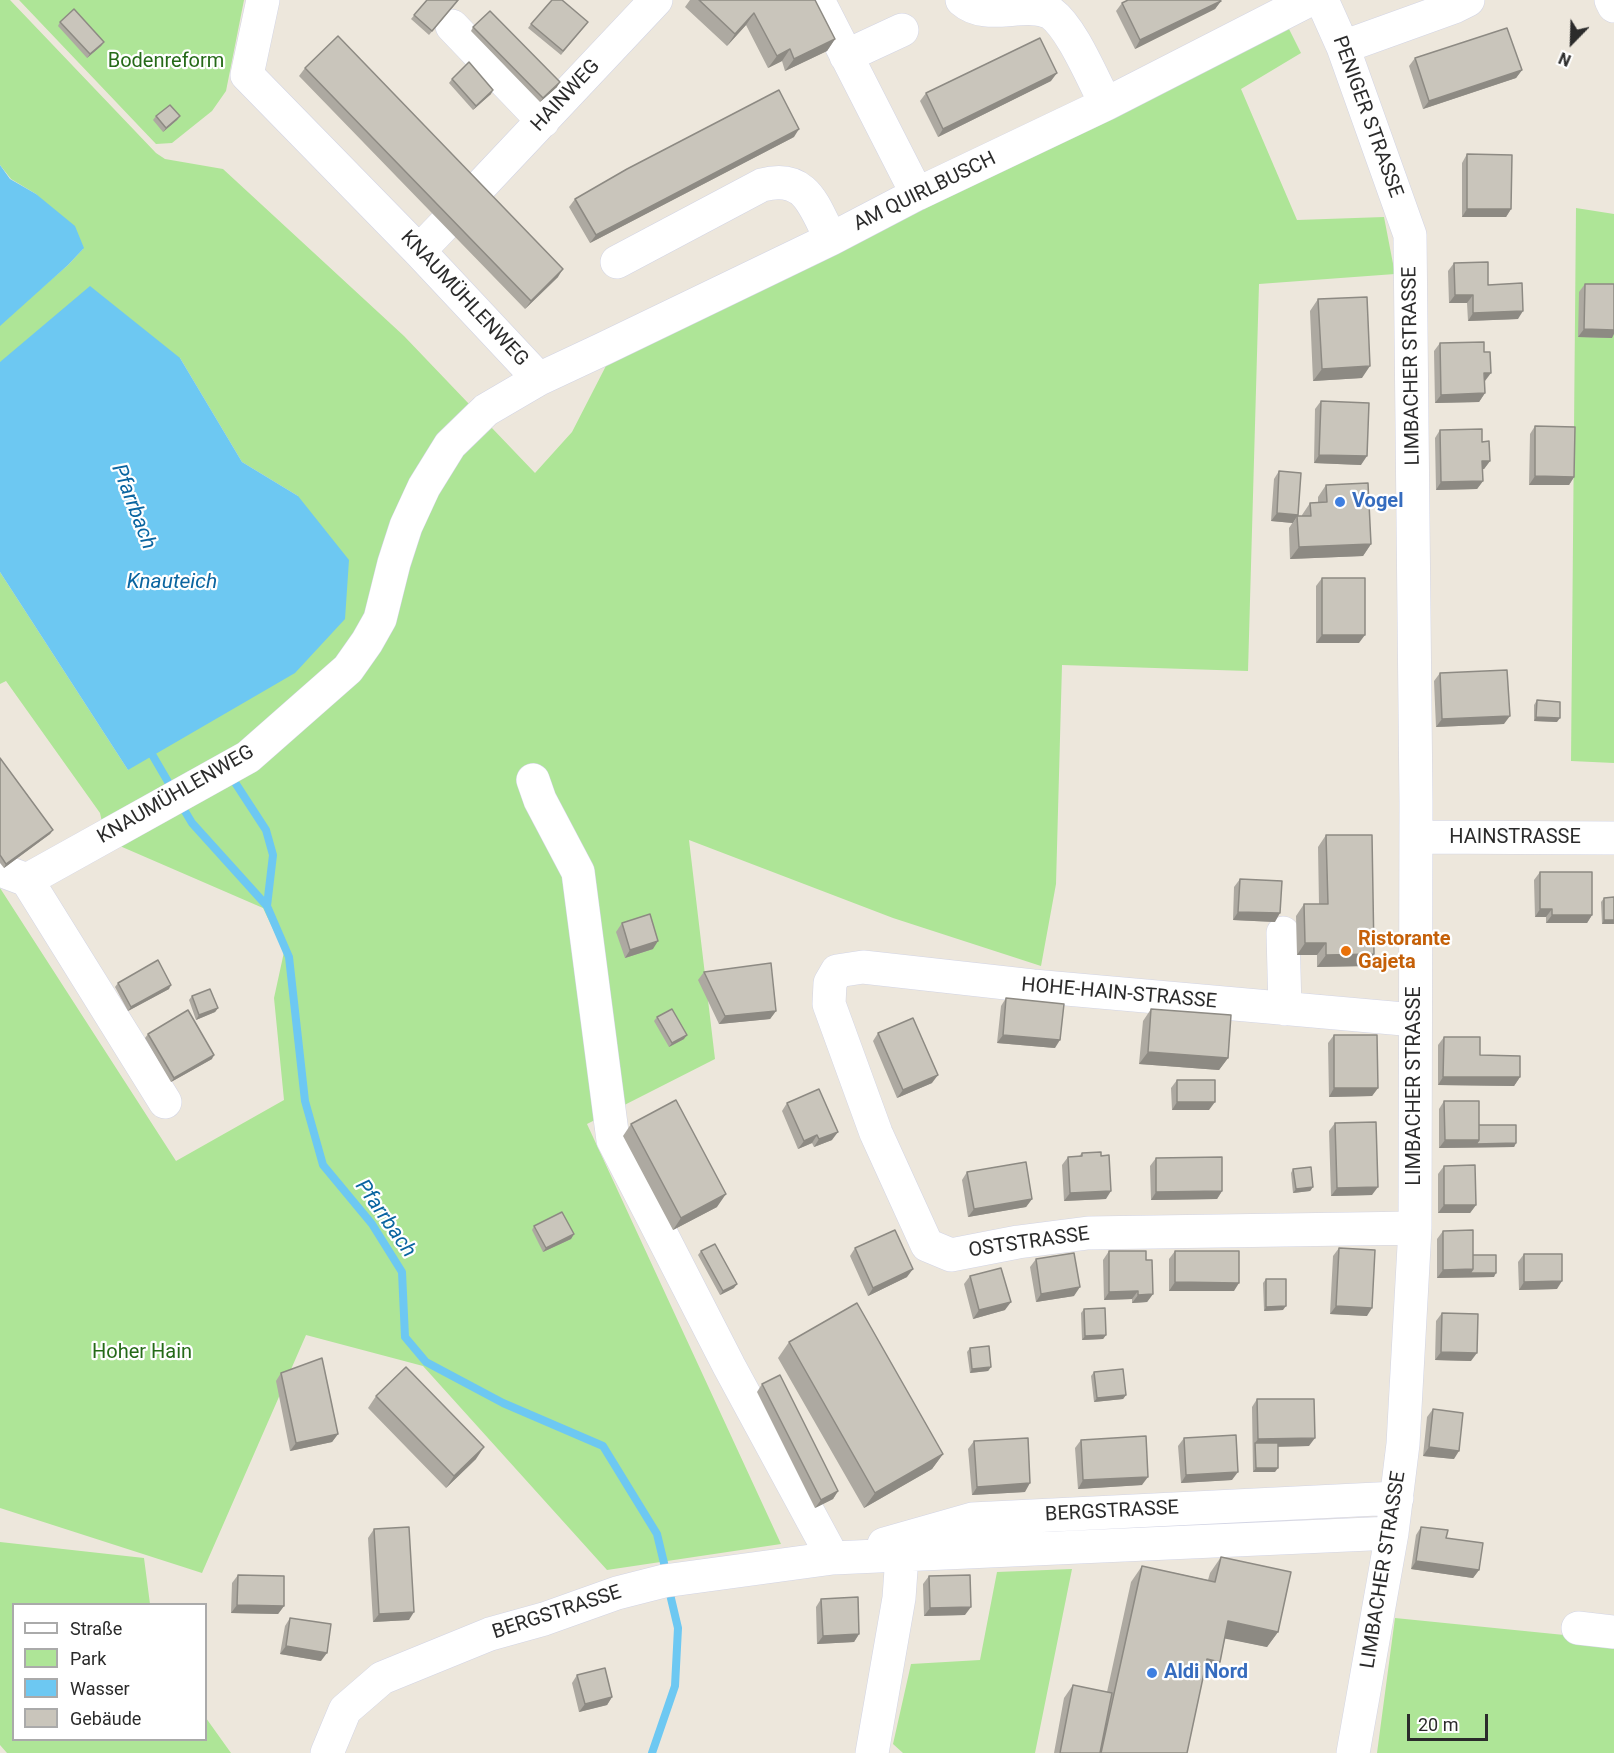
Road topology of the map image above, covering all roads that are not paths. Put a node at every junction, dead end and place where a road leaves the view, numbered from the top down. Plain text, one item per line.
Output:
1 (263, 0) edge
2 (656, 0) edge
3 (818, 0) edge
4 (962, 0) edge
5 (1309, 0) edge
6 (1322, 0) edge
7 (1468, 0) edge
8 (1611, 0) edge
9 (1614, 6) edge
10 (452, 26) dead end
11 (902, 30) dead end
12 (1343, 47) junction
13 (846, 56) junction
14 (1106, 104) junction
15 (543, 121) junction
16 (475, 192) edge
17 (917, 194) junction
18 (444, 225) edge
19 (1410, 235) joint
20 (831, 239) junction
21 (418, 250) junction
22 (617, 262) dead end
23 (539, 379) junction
24 (532, 780) dead end
25 (1416, 837) junction
26 (1614, 838) edge
27 (14, 875) edge
28 (1283, 933) dead end
29 (830, 983) joint
30 (1285, 1009) junction
31 (1415, 1020) junction
32 (165, 1102) dead end
33 (1415, 1228) junction
34 (1397, 1498) junction
35 (1392, 1533) junction
36 (902, 1556) junction
37 (833, 1558) junction
38 (1578, 1628) dead end
39 (1614, 1632) edge
40 (327, 1753) edge
41 (872, 1753) edge
42 (1353, 1753) edge

1 - 21 street, KNAUMÜHLENWEG
2 - 15 street, HAINWEG
3 - 13 street
4 - 14 street
5 - 14 street, AM QUIRLBUSCH
6 - 12 street, PENIGER STRASSE
7 - 12 street
8 - 9 street
10 - 15 street
11 - 13 street
12 - 19 street, PENIGER STRASSE
13 - 17 street
14 - 17 street, AM QUIRLBUSCH
15 - 16 street, HAINWEG
17 - 20 street, AM QUIRLBUSCH
18 - 21 street
19 - 25 street, LIMBACHER STRASSE
20 - 22 street
20 - 23 street, AM QUIRLBUSCH
21 - 23 street, KNAUMÜHLENWEG
23 - 27 street, KNAUMÜHLENWEG
24 - 37 street
25 - 26 street, HAINSTRASSE
25 - 31 street, LIMBACHER STRASSE
27 - 32 street, KNAUMÜHLENWEG
28 - 30 street
29 - 30 street, HOHE-HAIN-STRASSE
29 - 33 street, OSTSTRASSE
30 - 31 street, HOHE-HAIN-STRASSE
31 - 33 street, LIMBACHER STRASSE
33 - 34 street, LIMBACHER STRASSE
34 - 35 street, LIMBACHER STRASSE
34 - 37 street, BERGSTRASSE
35 - 36 street, BERGSTRASSE
35 - 42 street, LIMBACHER STRASSE
36 - 37 street, BERGSTRASSE
36 - 41 street
37 - 40 street, BERGSTRASSE
38 - 39 street

